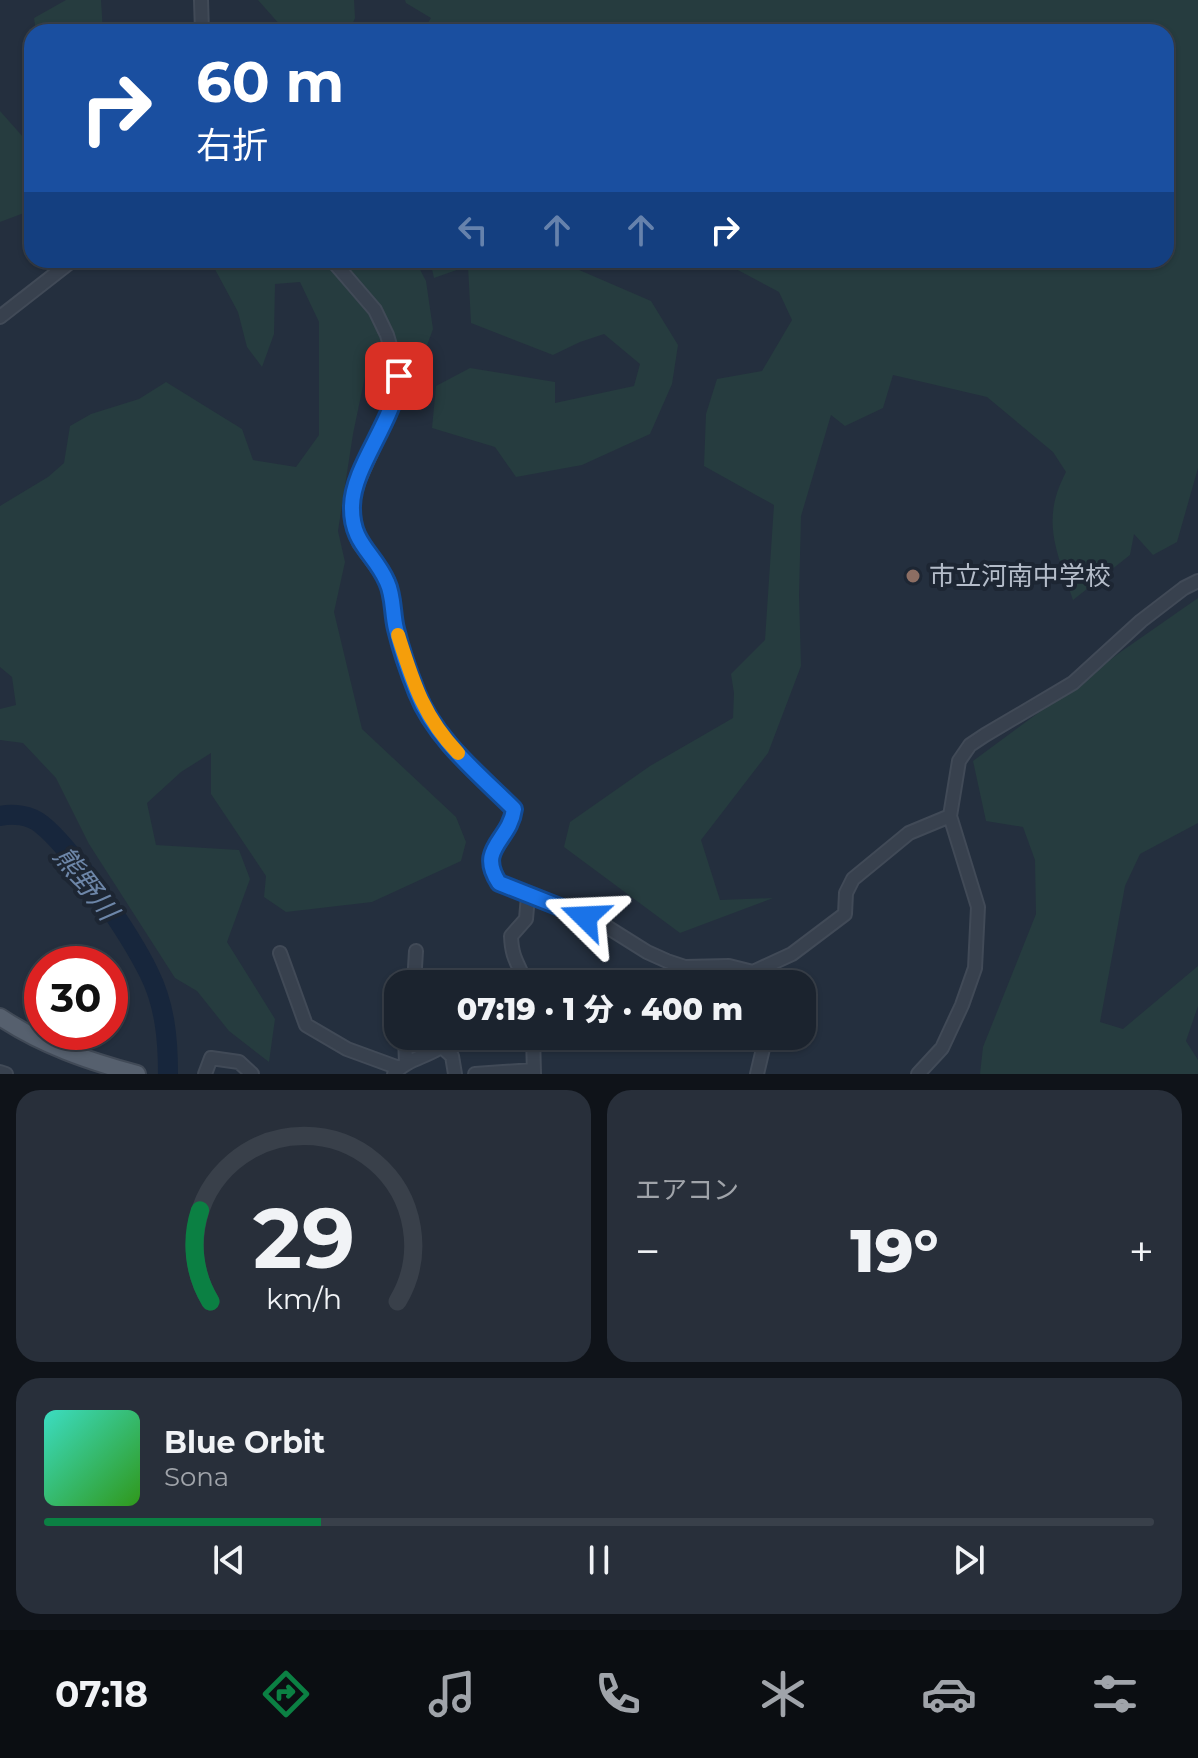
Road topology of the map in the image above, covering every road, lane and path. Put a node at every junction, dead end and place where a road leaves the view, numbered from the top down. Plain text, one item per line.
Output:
1 (201, 0) edge
2 (202, 24) edge
3 (63, 268) edge
4 (339, 268) edge
5 (0, 317) edge
6 (1198, 581) edge
7 (950, 816) junction
8 (528, 896) junction
9 (416, 951) dead end
10 (280, 953) dead end
11 (415, 970) edge
12 (521, 970) edge
13 (740, 970) edge
14 (769, 970) edge
15 (0, 1017) edge
16 (439, 1050) edge
17 (445, 1050) edge
18 (533, 1050) edge
19 (763, 1050) edge
20 (400, 1069) edge
21 (0, 1072) edge
22 (534, 1072) edge
23 (132, 1073) edge
24 (6, 1074) edge
25 (205, 1074) edge
26 (252, 1074) edge
27 (455, 1074) edge
28 (475, 1074) edge
29 (757, 1074) edge
30 (918, 1074) edge

1 - 2 street
3 - 5 street
4 - 8 street
6 - 7 street
7 - 14 street
7 - 30 street
8 - 12 street
8 - 13 street
9 - 11 street
10 - 20 street
15 - 23 main road
16 - 20 street
17 - 27 street
18 - 22 street
19 - 29 street
21 - 24 street
22 - 28 street
25 - 26 street

